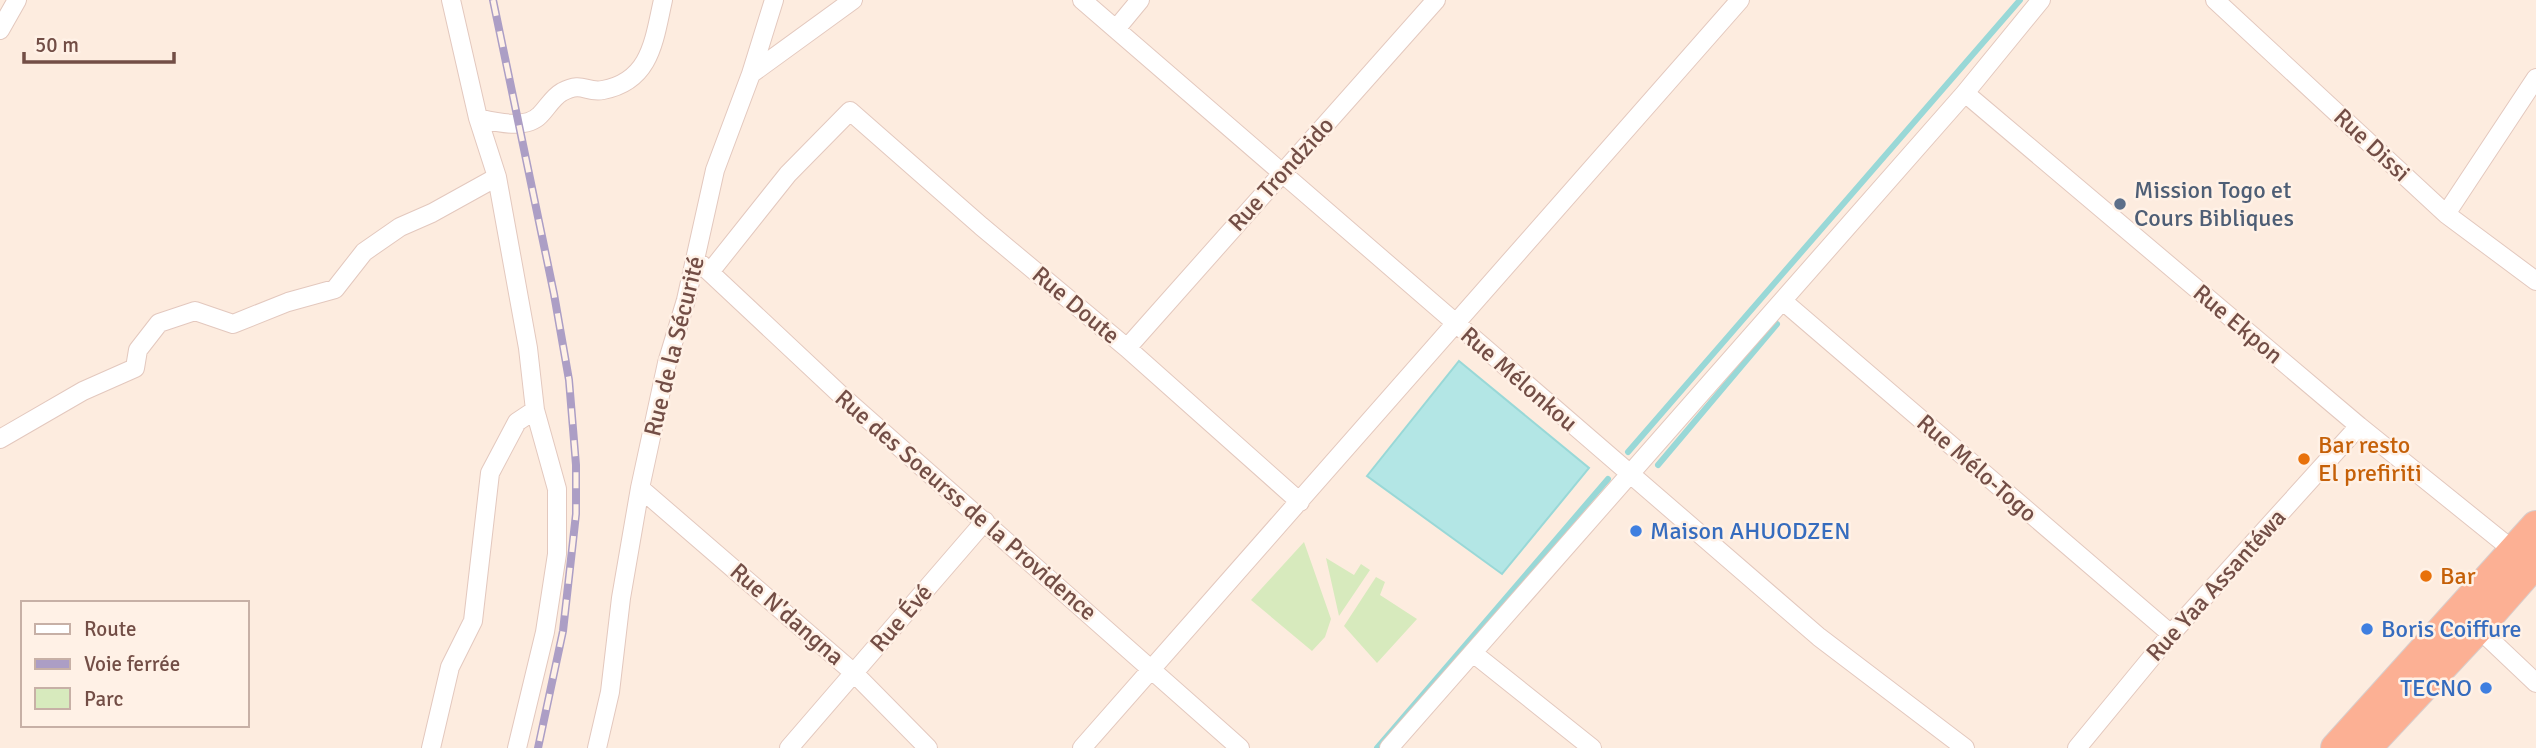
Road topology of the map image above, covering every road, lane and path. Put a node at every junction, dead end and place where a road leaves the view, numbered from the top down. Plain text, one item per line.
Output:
1 (17, 0) edge
2 (451, 0) edge
3 (663, 0) edge
4 (774, 0) edge
5 (853, 0) edge
6 (1082, 0) edge
7 (1140, 0) edge
8 (1436, 0) edge
9 (1740, 0) edge
10 (2041, 0) edge
11 (2216, 0) edge
12 (1116, 29) junction
13 (0, 30) edge
14 (751, 74) junction
15 (2536, 78) edge
16 (1965, 93) junction
17 (478, 118) junction
18 (1282, 173) junction
19 (497, 177) junction
20 (2446, 214) junction
21 (696, 259) junction
22 (710, 272) junction
23 (2536, 281) edge
24 (1783, 301) junction
25 (1456, 324) junction
26 (1127, 348) junction
27 (534, 410) junction
28 (2359, 426) junction
29 (0, 439) edge
30 (1630, 475) junction
31 (640, 488) junction
32 (1300, 502) junction
33 (985, 520) junction
34 (2536, 526) edge
35 (2525, 556) edge
36 (2469, 620) junction
37 (2171, 635) junction
38 (1473, 653) junction
39 (1152, 669) junction
40 (854, 673) junction
41 (2536, 684) edge
42 (431, 748) edge
43 (517, 748) edge
44 (597, 748) edge
45 (789, 748) edge
46 (928, 748) edge
47 (1082, 748) edge
48 (1240, 748) edge
49 (1389, 748) edge
50 (1592, 748) edge
51 (1965, 748) edge
52 (2077, 748) edge
53 (2336, 748) edge
54 (2366, 748) edge

1 - 13 street
2 - 17 street
3 - 17 street
4 - 14 street, Rue de la Sécurité
5 - 14 street
6 - 12 street, Rue Mélonkou
7 - 12 street
8 - 18 street, Rue Trondzido
9 - 25 street
10 - 16 street
11 - 20 street, Rue Dissi
12 - 18 street, Rue Mélonkou
14 - 21 street, Rue de la Sécurité
15 - 20 street
16 - 24 street
16 - 28 street, Rue Ekpon
17 - 19 street
18 - 25 street, Rue Mélonkou
18 - 26 street, Rue Trondzido
19 - 27 street
19 - 29 street
20 - 23 street, Rue Dissi
21 - 22 street, Rue des Soeurss de la Providence
21 - 31 street, Rue de la Sécurité
22 - 26 street, Rue Doute
22 - 33 street, Rue des Soeurss de la Providence
24 - 30 street
24 - 37 street, Rue Mélo-Togo
25 - 30 street, Rue Mélonkou
25 - 32 street
26 - 32 street, Rue Doute
27 - 42 street
27 - 43 street
28 - 35 street, Rue Ekpon
28 - 37 street, Rue Yaa Assantéwa
30 - 38 street
30 - 51 street, Rue Mélonkou
31 - 40 street, Rue N'dangna
31 - 44 street, Rue de la Sécurité
32 - 39 street
33 - 39 street, Rue des Soeurss de la Providence
33 - 40 street, Rue Évé
34 - 35 highway
35 - 36 highway
36 - 41 street
36 - 53 highway
36 - 54 highway
37 - 52 street, Rue Yaa Assantéwa
38 - 49 street
38 - 50 street
39 - 47 street
39 - 48 street, Rue des Soeurss de la Providence
40 - 45 street, Rue Évé
40 - 46 street, Rue N'dangna

